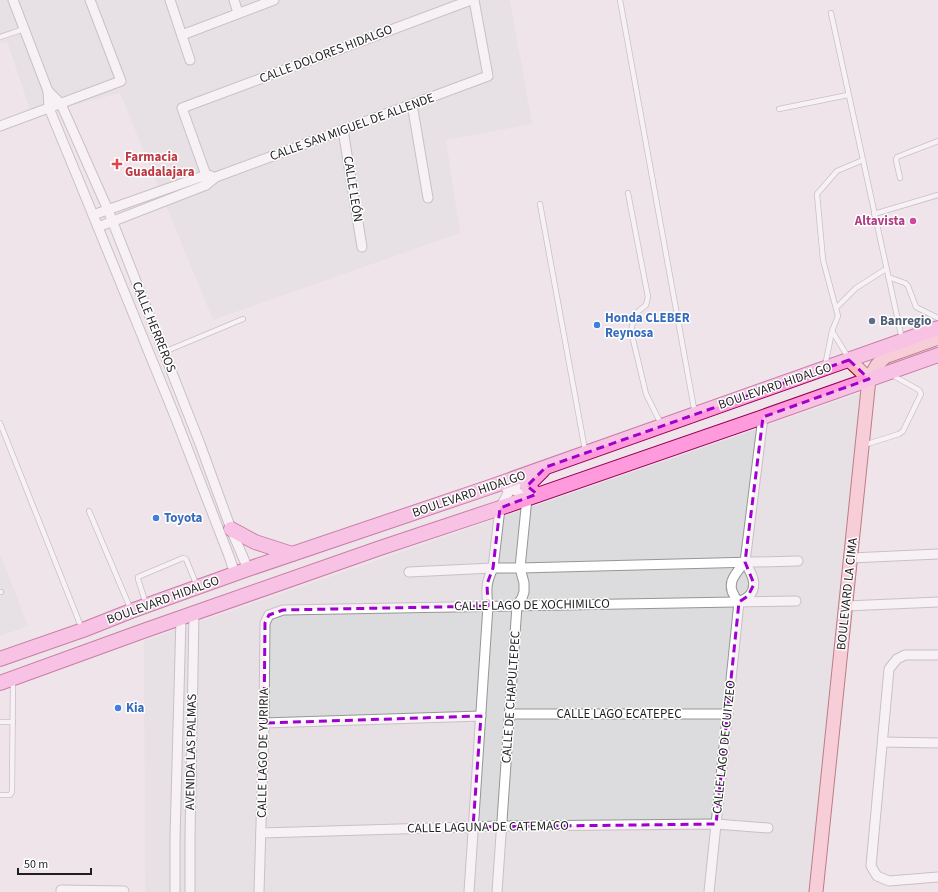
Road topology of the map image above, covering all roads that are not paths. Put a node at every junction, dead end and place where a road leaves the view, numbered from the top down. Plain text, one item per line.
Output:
1 (13, 0) edge
2 (90, 0) edge
3 (170, 0) edge
4 (234, 0) edge
5 (274, 0) edge
6 (470, 0) edge
7 (474, 0) edge
8 (620, 0) edge
9 (831, 13) dead end
10 (238, 14) junction
11 (24, 29) junction
12 (182, 35) junction
13 (0, 37) edge
14 (190, 60) dead end
15 (48, 91) junction
16 (848, 95) junction
17 (61, 104) junction
18 (412, 104) junction
19 (49, 108) junction
20 (779, 109) dead end
21 (0, 126) edge
22 (344, 130) junction
23 (938, 141) edge
24 (863, 160) junction
25 (206, 175) junction
26 (216, 177) junction
27 (900, 178) dead end
28 (206, 185) junction
29 (628, 192) dead end
30 (152, 194) junction
31 (938, 195) edge
32 (428, 198) dead end
33 (540, 204) dead end
34 (155, 205) junction
35 (108, 210) junction
36 (874, 214) junction
37 (93, 215) junction
38 (112, 222) junction
39 (98, 227) junction
40 (362, 247) dead end
41 (886, 269) junction
42 (134, 276) junction
43 (888, 276) junction
44 (119, 281) junction
45 (836, 308) junction
46 (938, 318) edge
47 (243, 319) dead end
48 (938, 328) edge
49 (832, 331) junction
50 (938, 338) edge
51 (902, 341) junction
52 (164, 352) junction
53 (934, 358) edge
54 (849, 360) junction
55 (824, 368) junction
56 (887, 373) junction
57 (869, 379) junction
58 (695, 414) junction
59 (763, 418) junction
60 (0, 423) edge
61 (662, 426) junction
62 (863, 445) junction
63 (586, 453) junction
64 (546, 467) junction
65 (490, 487) junction
66 (511, 488) junction
67 (532, 496) junction
68 (500, 508) junction
69 (89, 511) dead end
70 (231, 529) junction
71 (292, 554) junction
72 (938, 554) edge
73 (851, 558) junction
74 (798, 561) dead end
75 (745, 562) junction
76 (493, 568) junction
77 (520, 568) junction
78 (248, 570) junction
79 (409, 572) dead end
80 (234, 574) junction
81 (197, 588) junction
82 (796, 601) dead end
83 (739, 602) junction
84 (938, 602) edge
85 (147, 606) junction
86 (488, 606) junction
87 (517, 606) junction
88 (846, 606) junction
89 (131, 611) junction
90 (194, 613) junction
91 (269, 615) joint
92 (181, 618) junction
93 (82, 630) junction
94 (180, 654) junction
95 (194, 654) junction
96 (938, 655) edge
97 (0, 659) edge
98 (14, 678) junction
99 (0, 683) edge
100 (510, 714) junction
101 (728, 714) junction
102 (481, 716) junction
103 (0, 722) edge
104 (13, 722) junction
105 (264, 723) junction
106 (883, 742) junction
107 (938, 743) edge
108 (0, 795) edge
109 (716, 824) junction
110 (502, 826) junction
111 (473, 827) junction
112 (768, 828) dead end
113 (260, 833) junction
114 (175, 838) junction
115 (190, 838) junction
116 (938, 877) edge
117 (61, 892) edge
118 (124, 892) edge
119 (175, 892) edge
120 (190, 892) edge
121 (258, 892) edge
122 (469, 892) edge
123 (497, 892) edge
124 (709, 892) edge
125 (816, 892) edge

1 - 11 street, CALLE HERREROS
2 - 17 street
3 - 12 street
4 - 10 street
5 - 10 street
6 - 25 street, CALLE DOLORES HIDALGO
7 - 18 street, CALLE SAN MIGUEL DE ALLENDE
8 - 58 lane
9 - 16 lane
10 - 12 street
11 - 13 lane
11 - 15 street, CALLE HERREROS
12 - 14 street
15 - 17 street, CALLE HERREROS
15 - 19 street, CALLE HERREROS
16 - 20 lane
16 - 24 lane
17 - 19 street
17 - 35 street, CALLE HERREROS
18 - 22 street, CALLE SAN MIGUEL DE ALLENDE
18 - 32 street
19 - 21 street
19 - 37 street, CALLE HERREROS
22 - 26 street, CALLE SAN MIGUEL DE ALLENDE
22 - 40 street, CALLE LEÓN
23 - 27 lane
24 - 36 lane
24 - 45 lane
25 - 26 street
25 - 28 street
25 - 30 street
26 - 28 street
28 - 34 street
29 - 61 lane
30 - 34 street
30 - 35 street
31 - 36 lane
33 - 63 lane
34 - 38 street
35 - 37 street
35 - 38 street, CALLE HERREROS
36 - 41 lane
37 - 39 street, CALLE HERREROS
38 - 39 street
38 - 42 street, CALLE HERREROS
39 - 44 street, CALLE HERREROS
41 - 43 lane
41 - 45 lane
42 - 44 street
42 - 52 street, CALLE HERREROS
43 - 46 lane
43 - 51 lane
44 - 80 street, CALLE HERREROS
45 - 49 lane
47 - 52 lane
48 - 51 main road, BOULEVARD HIDALGO
49 - 54 lane
49 - 55 lane
50 - 57 street, BOULEVARD LA CIMA
51 - 54 main road, BOULEVARD HIDALGO
52 - 70 street, CALLE HERREROS
53 - 56 main road, BOULEVARD HIDALGO
54 - 55 main road, BOULEVARD HIDALGO
54 - 57 street
55 - 58 main road, BOULEVARD HIDALGO
56 - 57 main road, BOULEVARD HIDALGO
56 - 62 lane
57 - 59 main road, BOULEVARD HIDALGO
57 - 62 street, BOULEVARD LA CIMA
58 - 61 main road, BOULEVARD HIDALGO
59 - 67 main road, BOULEVARD HIDALGO
59 - 75 street
60 - 93 lane
61 - 63 main road, BOULEVARD HIDALGO
62 - 73 street, BOULEVARD LA CIMA
63 - 64 main road, BOULEVARD HIDALGO
64 - 65 main road, BOULEVARD HIDALGO
64 - 66 street
64 - 67 main road
65 - 66 street
65 - 68 main road
65 - 71 main road, BOULEVARD HIDALGO
66 - 67 street
66 - 68 street
67 - 68 main road, BOULEVARD HIDALGO
67 - 77 street, CALLE DE CHAPULTEPEC
68 - 76 street
68 - 90 main road, BOULEVARD HIDALGO
69 - 89 lane
70 - 71 main road
70 - 78 street, CALLE HERREROS
71 - 78 main road, BOULEVARD HIDALGO
72 - 73 street
73 - 88 street, BOULEVARD LA CIMA
74 - 75 street
75 - 77 street
75 - 83 street
75 - 83 street
76 - 77 street
76 - 79 street
76 - 86 street
77 - 87 street, CALLE DE CHAPULTEPEC
78 - 80 main road, BOULEVARD HIDALGO
80 - 81 main road, BOULEVARD HIDALGO
81 - 85 main road, BOULEVARD HIDALGO
81 - 85 lane
82 - 83 street, CALLE LAGO DE XOCHIMILCO
83 - 87 street, CALLE LAGO DE XOCHIMILCO
83 - 101 street, CALLE LAGO DE CUITZEO
84 - 88 street
85 - 89 main road, BOULEVARD HIDALGO
86 - 87 street, CALLE LAGO DE XOCHIMILCO
86 - 91 street, CALLE LAGO DE XOCHIMILCO
86 - 102 street
87 - 100 street, CALLE DE CHAPULTEPEC
88 - 125 street, BOULEVARD LA CIMA
89 - 93 main road, BOULEVARD HIDALGO
90 - 92 main road, BOULEVARD HIDALGO
90 - 95 street, AVENIDA LAS PALMAS
91 - 105 street, CALLE LAGO DE YURIRIA
92 - 94 street, AVENIDA LAS PALMAS
92 - 98 main road, BOULEVARD HIDALGO
93 - 97 main road, BOULEVARD HIDALGO
94 - 95 street
94 - 114 street, AVENIDA LAS PALMAS
95 - 115 street, AVENIDA LAS PALMAS
96 - 106 street
98 - 99 main road, BOULEVARD HIDALGO
98 - 104 lane
100 - 101 street, CALLE LAGO ECATEPEC
100 - 110 street, CALLE DE CHAPULTEPEC
101 - 109 street, CALLE LAGO DE CUITZEO
102 - 105 street
102 - 111 street
103 - 104 lane
104 - 108 lane
105 - 113 street, CALLE LAGO DE YURIRIA
106 - 107 street
106 - 116 street
109 - 110 street, CALLE LAGUNA DE CATEMACO
109 - 112 street, CALLE LAGUNA DE CATEMACO
109 - 124 street, CALLE LAGO DE CUITZEO
110 - 111 street, CALLE LAGUNA DE CATEMACO
110 - 123 street, CALLE DE CHAPULTEPEC
111 - 113 street, CALLE LAGUNA DE CATEMACO
111 - 122 street
113 - 121 street, CALLE LAGO DE YURIRIA
114 - 115 street
114 - 119 street, AVENIDA LAS PALMAS
115 - 120 street, AVENIDA LAS PALMAS
117 - 118 street

